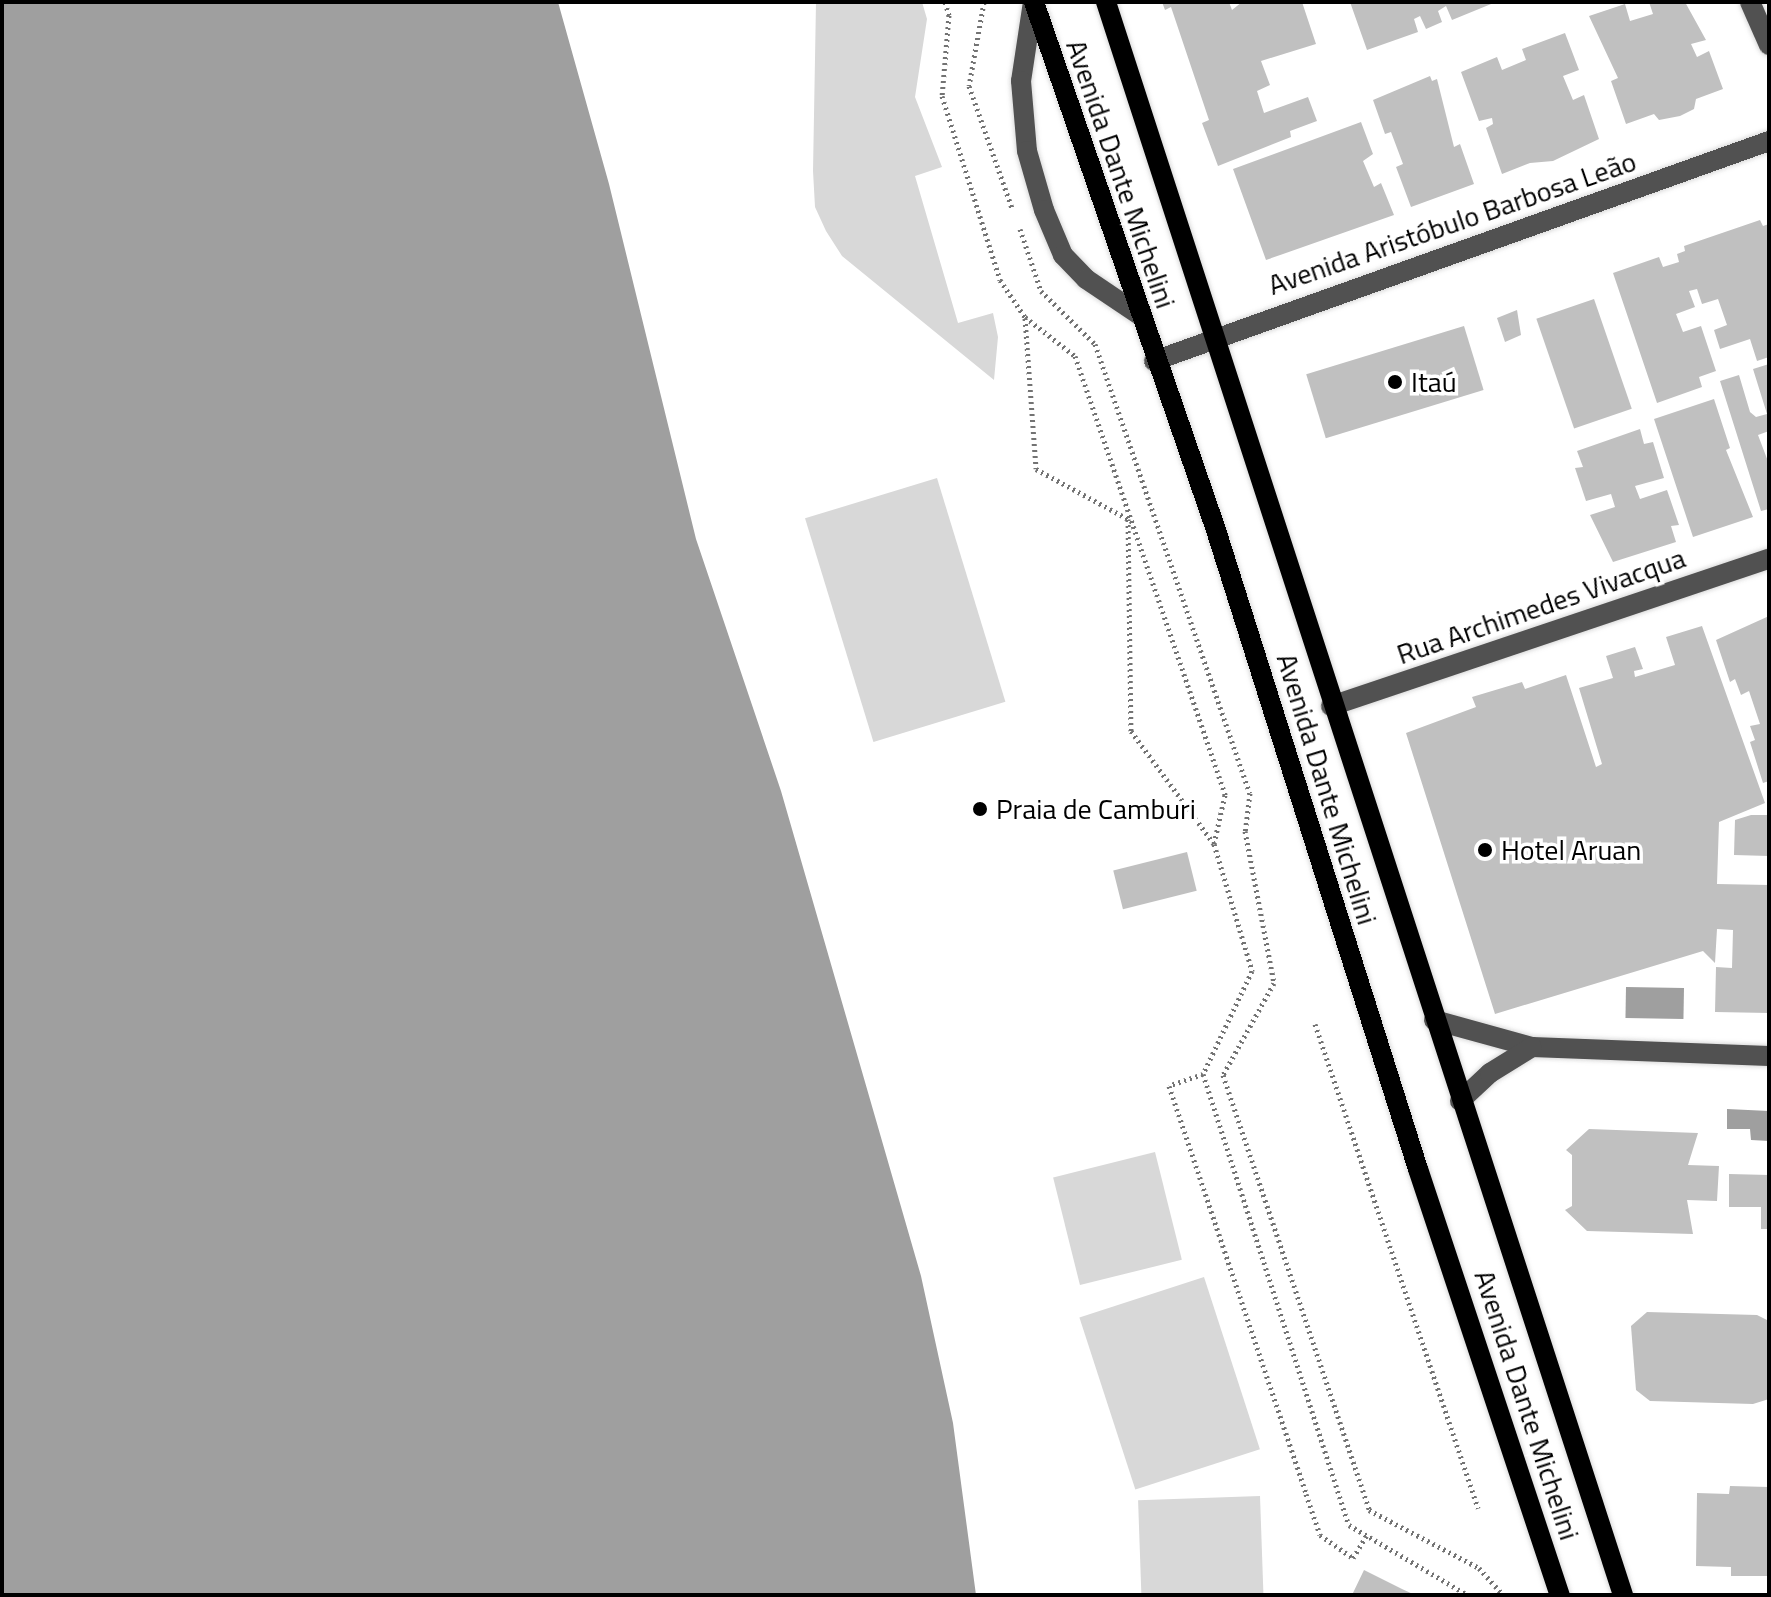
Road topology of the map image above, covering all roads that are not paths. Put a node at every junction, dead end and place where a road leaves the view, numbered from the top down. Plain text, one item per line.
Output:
1 (1034, 2) edge
2 (1106, 2) edge
3 (1750, 2) edge
4 (1769, 45) edge
5 (1769, 141) edge
6 (1138, 314) junction
7 (1213, 337) junction
8 (1154, 361) junction
9 (1769, 559) edge
10 (1331, 706) junction
11 (1434, 1020) junction
12 (1532, 1047) junction
13 (1769, 1056) edge
14 (1460, 1101) junction
15 (1560, 1595) edge
16 (1623, 1595) edge

1 - 6 main road, Avenida Dante Michelini
1 - 6 street
2 - 7 main road, Avenida Dante Michelini
3 - 4 street
5 - 7 street, Avenida Aristóbulo Barbosa Leão
6 - 8 main road, Avenida Dante Michelini
7 - 8 street, Avenida Aristóbulo Barbosa Leão
7 - 10 main road, Avenida Dante Michelini
8 - 15 main road, Avenida Dante Michelini
9 - 10 street, Rua Archimedes Vivacqua
10 - 11 main road, Avenida Dante Michelini
11 - 12 street
11 - 14 main road, Avenida Dante Michelini
12 - 13 street
12 - 14 street
14 - 16 main road, Avenida Dante Michelini

